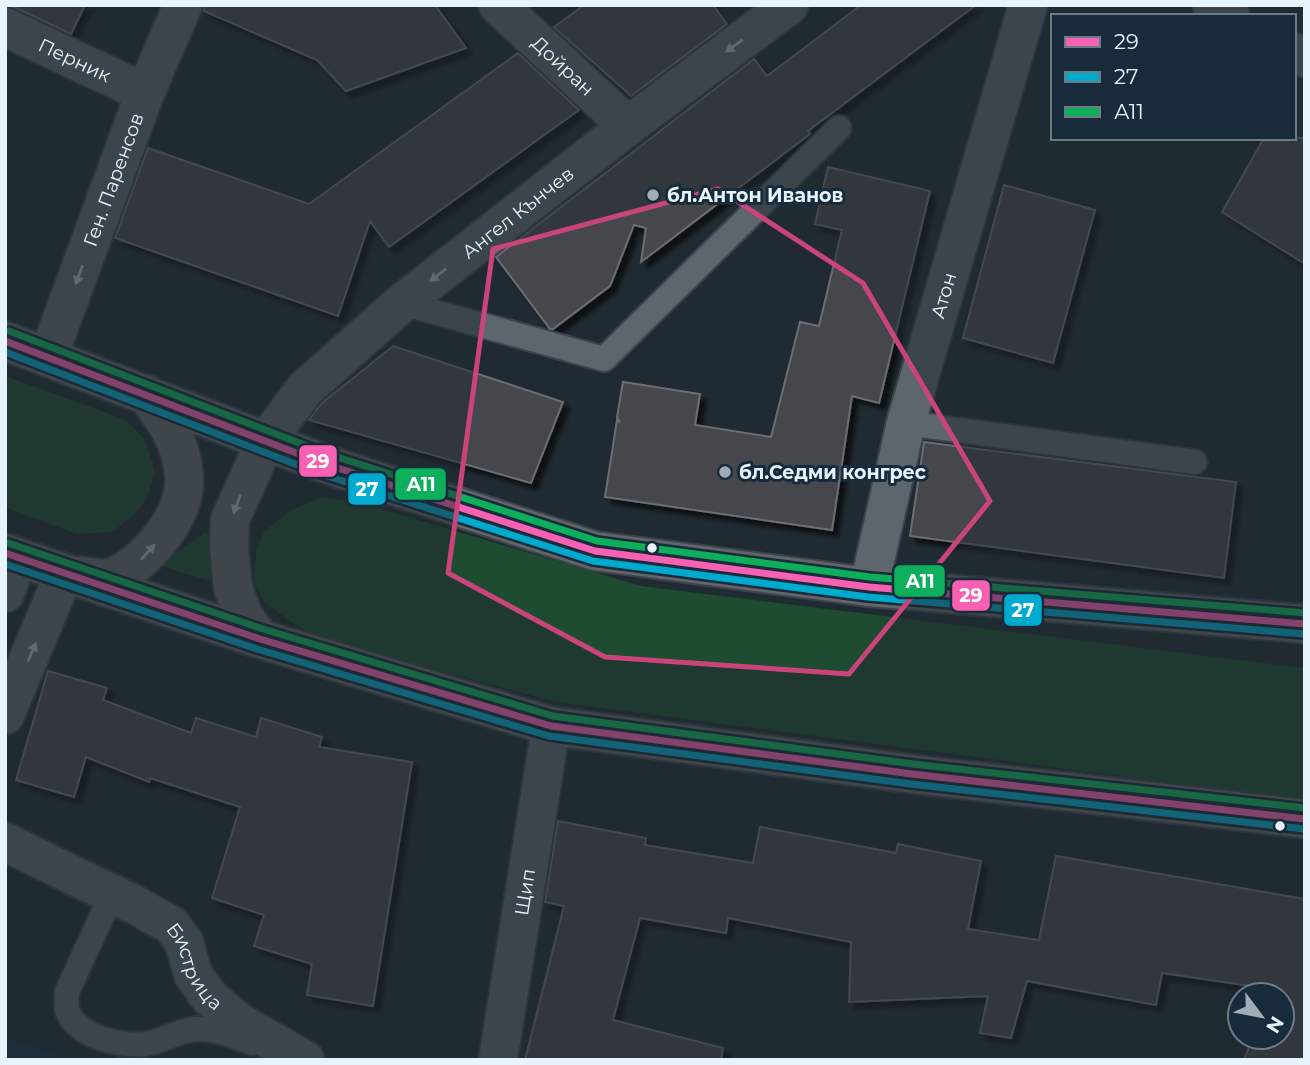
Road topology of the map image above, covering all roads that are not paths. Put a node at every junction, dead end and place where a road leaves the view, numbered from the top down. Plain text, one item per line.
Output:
1 (183, 5) edge
2 (498, 5) edge
3 (789, 5) edge
4 (1028, 5) edge
5 (5, 27) edge
6 (145, 93) junction
7 (628, 126) junction
8 (839, 128) dead end
9 (402, 303) junction
10 (5, 341) edge
11 (48, 358) junction
12 (146, 394) junction
13 (906, 423) junction
14 (265, 442) junction
15 (1195, 462) dead end
16 (9, 568) edge
17 (64, 574) junction
18 (869, 587) junction
19 (1305, 624) edge
20 (260, 639) junction
21 (5, 715) edge
22 (551, 726) junction
23 (1305, 819) edge
24 (5, 842) edge
25 (112, 894) junction
26 (304, 1060) edge
27 (499, 1060) edge

1 - 6 street, Ген. Паренсов
2 - 7 street, Дойран
3 -> 7 street, Ангел Кънчев
4 - 13 street, Атон
5 - 6 street, Перник
6 -> 11 street, Ген. Паренсов
7 -> 9 street, Ангел Кънчев
8 - 9 lane
9 - 14 street, Ангел Кънчев
10 - 11 main road
11 - 12 main road
12 - 14 main road
17 -> 12 main road
13 - 15 lane
13 - 18 street, Атон
14 - 18 main road
14 -> 20 main road
16 - 17 main road
17 - 20 main road
21 -> 17 street
18 - 19 main road
20 - 22 main road
22 - 23 main road
22 - 27 street, Щип
24 - 25 street, Бистрица
25 - 26 street, Бистрица
25 - 26 lane

